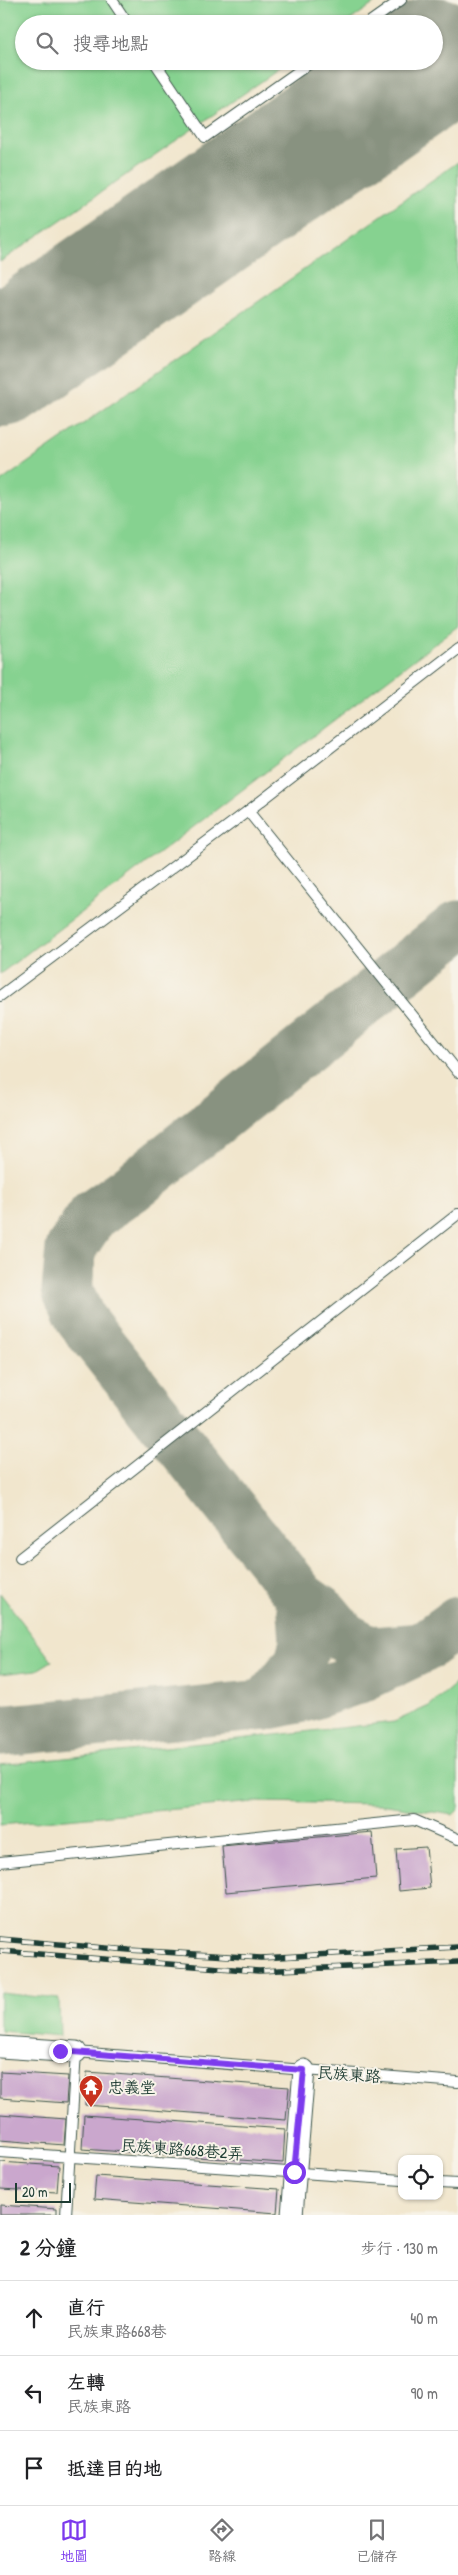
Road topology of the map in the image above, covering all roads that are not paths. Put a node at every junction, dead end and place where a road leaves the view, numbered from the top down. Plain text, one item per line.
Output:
1 (112, 0) edge
2 (401, 0) edge
3 (122, 15) edge
4 (380, 15) edge
5 (160, 70) edge
6 (300, 70) edge
7 (458, 649) edge
8 (248, 811) junction
9 (0, 996) edge
10 (458, 1072) edge
11 (458, 1214) edge
12 (20, 1558) dead end
13 (458, 1839) edge
14 (0, 1862) edge
15 (0, 2046) edge
16 (76, 2052) junction
17 (304, 2070) junction
18 (458, 2082) edge
19 (0, 2152) edge
20 (68, 2156) junction
21 (294, 2172) junction
22 (398, 2180) edge
23 (443, 2183) edge
24 (458, 2184) edge
25 (66, 2215) edge
26 (292, 2215) edge

1 - 3 lane
2 - 4 lane
5 - 6 lane
7 - 8 lane
8 - 9 lane
8 - 10 lane
11 - 12 lane
13 - 14 lane
15 - 16 street, 民族東路
16 - 17 lane, 民族東路
16 - 20 lane
17 - 18 lane, 民族東路
17 - 21 street
19 - 20 lane, 民族東路668巷2弄
20 - 21 lane, 民族東路668巷2弄
20 - 25 lane
21 - 22 lane, 民族東路668巷2弄
21 - 26 street
23 - 24 lane

